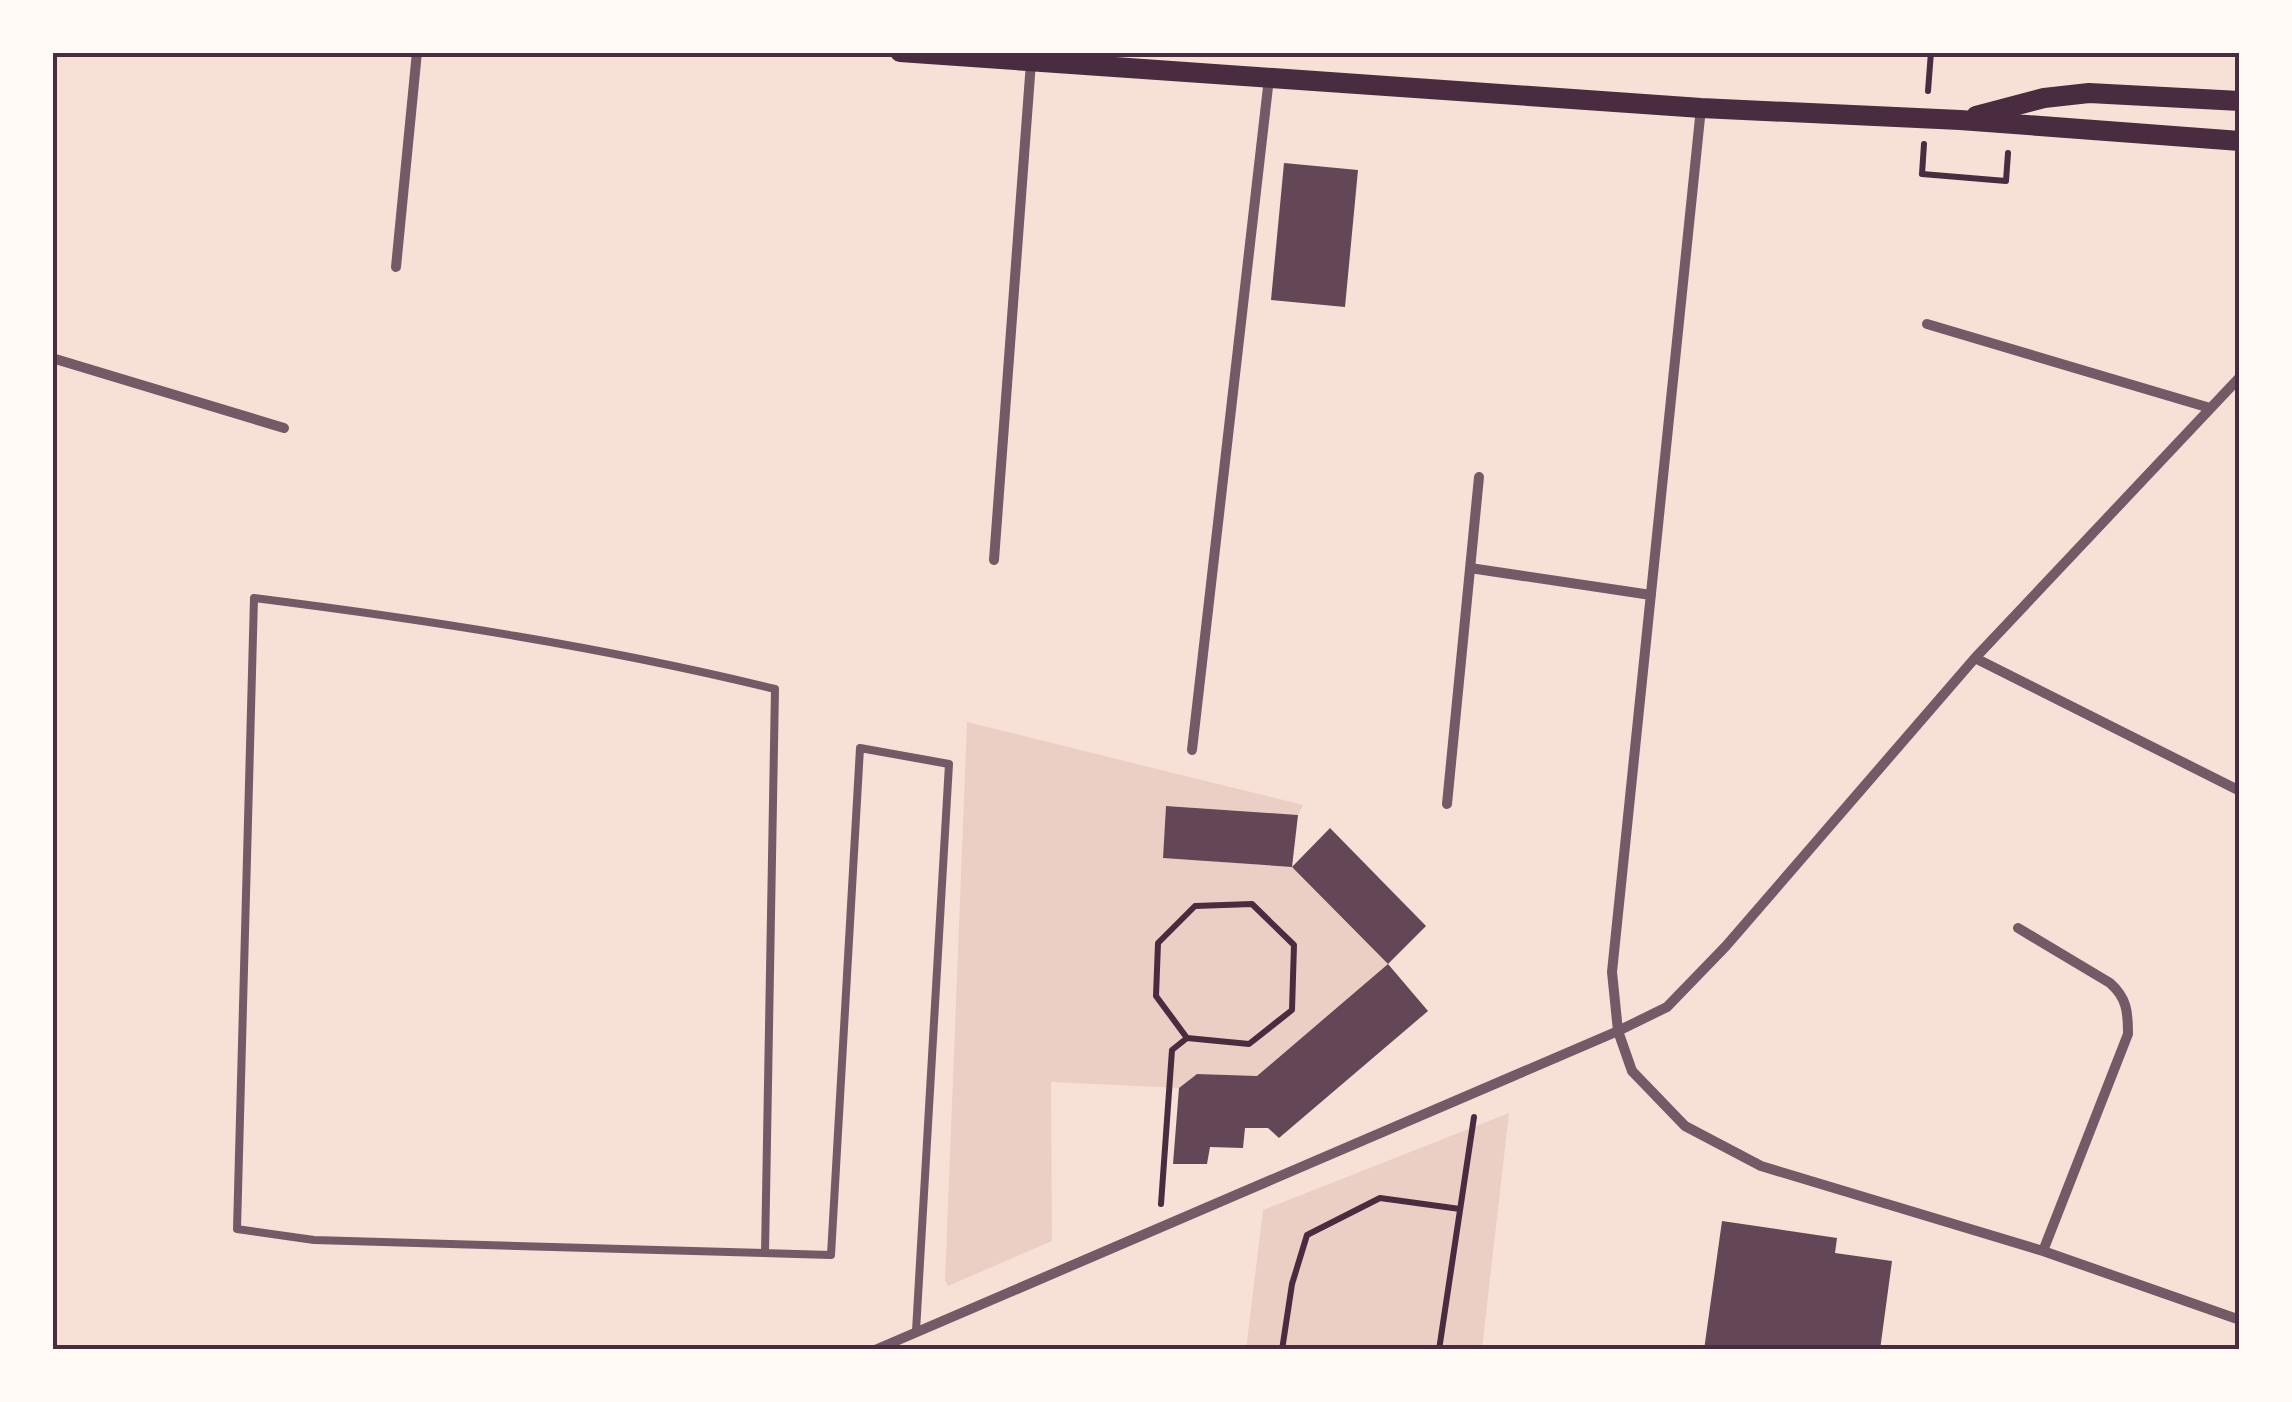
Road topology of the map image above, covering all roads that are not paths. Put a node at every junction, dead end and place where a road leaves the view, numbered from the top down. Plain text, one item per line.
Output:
1 (417, 52) edge
2 (900, 52) edge
3 (1031, 62) junction
4 (1269, 78) junction
5 (2240, 101) edge
6 (1700, 108) junction
7 (1960, 120) junction
8 (2240, 141) edge
9 (396, 267) dead end
10 (1928, 324) dead end
11 (52, 358) edge
12 (2240, 377) edge
13 (2210, 408) junction
14 (284, 428) dead end
15 (1479, 476) dead end
16 (994, 560) dead end
17 (1470, 568) junction
18 (1651, 595) junction
19 (1975, 658) junction
20 (1192, 750) dead end
21 (2240, 791) edge
22 (1447, 804) dead end
23 (2018, 928) dead end
24 (1618, 1031) junction
25 (2043, 1251) junction
26 (764, 1252) junction
27 (2240, 1320) edge
28 (916, 1331) junction
29 (875, 1350) edge

1 - 9 street
2 - 3 main road
3 - 4 main road
3 - 16 street
4 - 6 main road
4 - 20 street
5 - 7 main road
6 - 7 main road
6 - 18 street
7 - 8 main road
10 - 13 street
11 - 14 street
12 - 13 street
13 - 19 street
15 - 17 street
17 - 18 street
17 - 22 street
18 - 24 street
19 - 21 street
19 - 24 street
23 - 25 street
24 - 25 street
24 - 28 street
25 - 27 street
26 - 26 lane
26 - 28 lane
28 - 29 street

